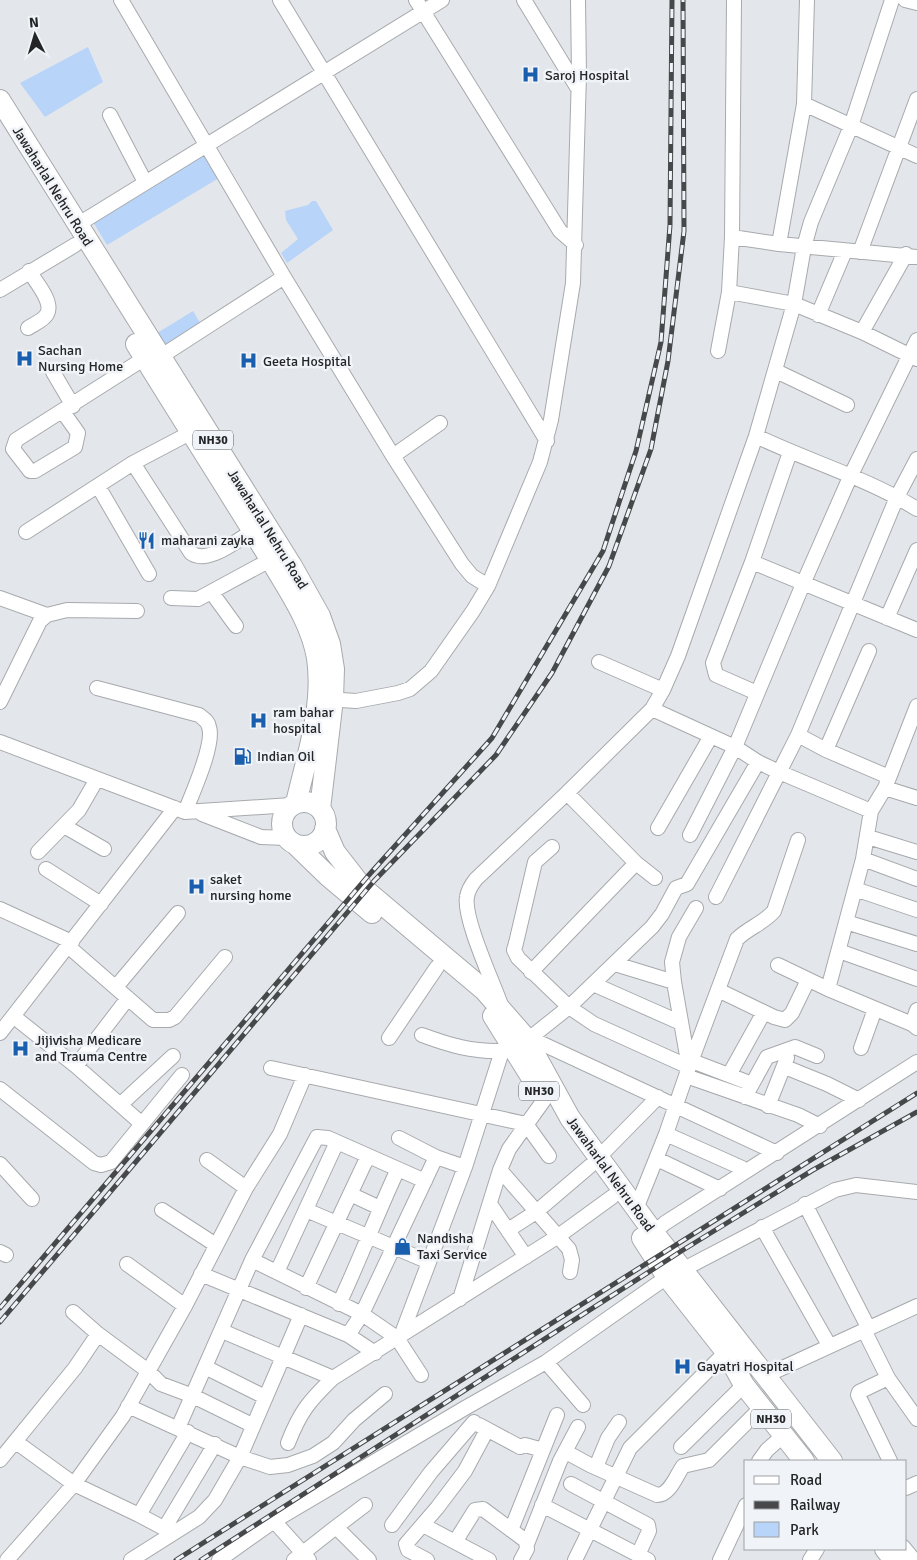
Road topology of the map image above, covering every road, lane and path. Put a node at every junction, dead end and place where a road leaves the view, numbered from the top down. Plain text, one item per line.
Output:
1 (121, 0) edge
2 (280, 0) edge
3 (442, 0) edge
4 (524, 0) edge
5 (578, 0) edge
6 (734, 0) edge
7 (807, 0) edge
8 (892, 0) edge
9 (905, 0) edge
10 (917, 3) edge
11 (420, 6) edge
12 (325, 72) junction
13 (577, 87) junction
14 (917, 99) edge
15 (0, 100) edge
16 (804, 104) junction
17 (110, 115) dead end
18 (0, 122) edge
19 (851, 126) junction
20 (207, 144) junction
21 (899, 148) junction
22 (917, 156) edge
23 (145, 182) junction
24 (77, 225) junction
25 (732, 237) junction
26 (780, 244) junction
27 (75, 245) junction
28 (576, 245) junction
29 (804, 247) junction
30 (845, 251) junction
31 (860, 252) junction
32 (912, 256) edge
33 (29, 271) junction
34 (284, 277) junction
35 (0, 290) edge
36 (729, 292) junction
37 (794, 304) junction
38 (818, 315) junction
39 (28, 328) dead end
40 (862, 332) junction
41 (917, 340) edge
42 (718, 351) dead end
43 (913, 357) edge
44 (152, 358) junction
45 (776, 371) junction
46 (53, 372) dead end
47 (847, 405) dead end
48 (68, 409) junction
49 (440, 423) dead end
50 (190, 433) junction
51 (756, 436) junction
52 (547, 442) junction
53 (790, 452) junction
54 (393, 456) junction
55 (917, 459) edge
56 (133, 463) junction
57 (850, 477) junction
58 (98, 486) junction
59 (897, 497) junction
60 (917, 510) edge
61 (253, 531) junction
62 (26, 532) dead end
63 (917, 550) edge
64 (270, 560) junction
65 (752, 562) junction
66 (149, 574) dead end
67 (803, 584) junction
68 (488, 586) junction
69 (212, 593) junction
70 (0, 598) edge
71 (171, 598) dead end
72 (854, 603) junction
73 (137, 611) dead end
74 (47, 615) junction
75 (887, 618) junction
76 (236, 626) dead end
77 (917, 630) edge
78 (869, 651) dead end
79 (599, 662) dead end
80 (97, 688) dead end
81 (663, 690) junction
82 (757, 694) junction
83 (325, 699) junction
84 (0, 702) edge
85 (917, 706) edge
86 (652, 709) junction
87 (798, 735) junction
88 (711, 736) junction
89 (0, 742) edge
90 (735, 747) junction
91 (826, 750) junction
92 (758, 762) junction
93 (779, 772) junction
94 (97, 779) junction
95 (887, 782) junction
96 (568, 793) junction
97 (917, 798) edge
98 (294, 804) junction
99 (320, 809) junction
100 (186, 811) junction
101 (871, 811) junction
102 (64, 826) junction
103 (658, 828) dead end
104 (325, 829) junction
105 (690, 835) dead end
106 (868, 837) junction
107 (798, 840) dead end
108 (291, 841) junction
109 (552, 847) dead end
110 (104, 849) dead end
111 (38, 852) dead end
112 (917, 852) edge
113 (863, 859) junction
114 (636, 863) junction
115 (46, 868) dead end
116 (655, 878) dead end
117 (917, 879) edge
118 (855, 889) junction
119 (716, 897) dead end
120 (102, 904) junction
121 (696, 908) dead end
122 (0, 909) edge
123 (917, 910) edge
124 (178, 913) dead end
125 (846, 922) junction
126 (71, 944) junction
127 (917, 944) edge
128 (839, 951) junction
129 (225, 957) dead end
130 (615, 964) junction
131 (778, 965) dead end
132 (437, 967) junction
133 (531, 972) junction
134 (917, 979) edge
135 (808, 980) junction
136 (674, 982) junction
137 (593, 984) junction
138 (116, 987) junction
139 (828, 989) junction
140 (718, 990) junction
141 (128, 998) junction
142 (569, 1007) junction
143 (875, 1009) junction
144 (504, 1012) junction
145 (764, 1012) junction
146 (13, 1016) junction
147 (915, 1021) edge
148 (681, 1023) junction
149 (0, 1033) edge
150 (422, 1035) dead end
151 (388, 1038) dead end
152 (517, 1042) junction
153 (861, 1048) dead end
154 (781, 1052) junction
155 (173, 1056) dead end
156 (817, 1056) dead end
157 (917, 1062) edge
158 (76, 1066) junction
159 (785, 1067) junction
160 (271, 1068) dead end
161 (689, 1068) junction
162 (182, 1075) dead end
163 (729, 1075) junction
164 (305, 1076) junction
165 (752, 1084) junction
166 (0, 1089) edge
167 (658, 1097) junction
168 (745, 1098) junction
169 (544, 1100) junction
170 (859, 1100) junction
171 (121, 1104) junction
172 (676, 1105) junction
173 (768, 1106) junction
174 (481, 1114) junction
175 (142, 1124) junction
176 (526, 1124) junction
177 (820, 1126) junction
178 (666, 1134) junction
179 (398, 1138) dead end
180 (337, 1142) junction
181 (777, 1153) junction
182 (368, 1156) junction
183 (549, 1156) dead end
184 (436, 1157) junction
185 (657, 1159) junction
186 (207, 1160) dead end
187 (594, 1162) junction
188 (0, 1164) edge
189 (465, 1167) junction
190 (742, 1168) dead end
191 (398, 1169) junction
192 (500, 1170) junction
193 (425, 1181) junction
194 (246, 1188) junction
195 (720, 1189) junction
196 (917, 1192) edge
197 (288, 1194) junction
198 (350, 1194) junction
199 (612, 1197) junction
200 (32, 1199) dead end
201 (490, 1204) junction
202 (805, 1204) junction
203 (307, 1206) junction
204 (380, 1208) junction
205 (636, 1208) junction
206 (162, 1210) dead end
207 (536, 1212) junction
208 (337, 1223) junction
209 (762, 1227) junction
210 (508, 1230) junction
211 (371, 1236) junction
212 (557, 1237) junction
213 (649, 1237) junction
214 (216, 1245) junction
215 (394, 1247) junction
216 (526, 1257) junction
217 (252, 1260) junction
218 (429, 1262) junction
219 (127, 1264) dead end
220 (277, 1272) junction
221 (570, 1272) dead end
222 (675, 1273) junction
223 (201, 1274) junction
224 (306, 1288) junction
225 (239, 1290) junction
226 (460, 1299) junction
227 (339, 1304) junction
228 (185, 1306) junction
229 (917, 1306) edge
230 (74, 1312) dead end
231 (362, 1314) junction
232 (300, 1316) junction
233 (866, 1328) junction
234 (222, 1331) junction
235 (98, 1334) junction
236 (348, 1335) junction
237 (399, 1337) junction
238 (829, 1345) junction
239 (726, 1352) junction
240 (375, 1353) junction
241 (284, 1358) junction
242 (546, 1362) junction
243 (205, 1367) junction
244 (148, 1371) junction
245 (421, 1375) dead end
246 (332, 1378) junction
247 (888, 1378) junction
248 (754, 1388) junction
249 (385, 1394) dead end
250 (193, 1396) junction
251 (265, 1398) junction
252 (583, 1405) dead end
253 (128, 1406) junction
254 (465, 1408) junction
255 (557, 1415) dead end
256 (917, 1419) edge
257 (474, 1422) junction
258 (620, 1422) dead end
259 (252, 1426) junction
260 (578, 1427) dead end
261 (183, 1430) junction
262 (487, 1430) junction
263 (784, 1435) junction
264 (16, 1442) junction
265 (288, 1443) dead end
266 (215, 1444) junction
267 (681, 1447) dead end
268 (543, 1450) junction
269 (566, 1452) junction
270 (240, 1457) junction
271 (0, 1460) edge
272 (760, 1460) edge
273 (803, 1460) edge
274 (815, 1460) edge
275 (831, 1460) edge
276 (890, 1460) edge
277 (596, 1467) junction
278 (616, 1476) junction
279 (74, 1484) junction
280 (571, 1484) dead end
281 (603, 1502) junction
282 (365, 1505) dead end
283 (542, 1505) junction
284 (744, 1509) edge
285 (139, 1515) junction
286 (274, 1521) junction
287 (392, 1525) dead end
288 (423, 1525) junction
289 (336, 1527) junction
290 (511, 1530) junction
291 (169, 1531) junction
292 (589, 1531) junction
293 (455, 1542) junction
294 (527, 1544) junction
295 (886, 1550) edge
296 (902, 1550) edge
297 (301, 1558) edge
298 (579, 1558) edge
299 (643, 1558) edge
300 (222, 1559) edge
301 (7, 1560) edge
302 (130, 1560) edge
303 (369, 1560) edge
304 (427, 1560) edge
305 (489, 1560) edge
306 (521, 1560) edge
307 (720, 1560) edge
308 (894, 1560) edge
309 (910, 1560) edge

1 - 20 street
2 - 12 street
3 - 11 street
4 - 13 street
5 - 13 street
6 - 25 street
7 - 16 street
8 - 19 street
9 - 10 street
11 - 12 street
11 - 28 street
12 - 20 street
12 - 52 street
13 - 28 street
14 - 21 street
15 - 24 highway, Jawaharlal Nehru Road / NH30
16 - 19 street
16 - 26 street
17 - 23 street
18 - 27 highway, Jawaharlal Nehru Road / NH30
19 - 21 street
19 - 29 street
20 - 23 street
20 - 34 street
21 - 22 street
21 - 31 street
23 - 24 street
24 - 44 highway, Jawaharlal Nehru Road / NH30
25 - 26 street
25 - 36 street
26 - 29 street
27 - 33 street
27 - 44 highway, Jawaharlal Nehru Road / NH30
28 - 52 street
29 - 30 street
29 - 37 street
30 - 31 street
30 - 38 street
31 - 32 street
32 - 40 street
33 - 35 street
33 - 39 street
34 - 44 street
34 - 54 street
36 - 37 street
36 - 42 street
37 - 38 street
37 - 45 street
38 - 40 street
40 - 43 street
41 - 43 street
43 - 57 street
44 - 48 street
44 - 50 highway, Jawaharlal Nehru Road / NH30
44 - 83 highway, Jawaharlal Nehru Road / NH30
45 - 47 street
45 - 51 street
46 - 48 street
48 - 48 street
49 - 54 street
50 - 56 street
50 - 61 highway, Jawaharlal Nehru Road / NH30
51 - 53 street
51 - 81 street
52 - 68 street
53 - 57 street
53 - 65 street
54 - 68 street
55 - 59 street
56 - 58 street
56 - 61 street
57 - 59 street
57 - 67 street
58 - 62 street
58 - 66 street
59 - 60 street
59 - 72 street
61 - 64 highway, Jawaharlal Nehru Road / NH30
63 - 75 street
64 - 69 street
64 - 83 highway, Jawaharlal Nehru Road / NH30
65 - 67 street
65 - 82 street
67 - 72 street
67 - 82 street
68 - 83 street
69 - 71 street
69 - 76 street
70 - 74 street
72 - 75 street
72 - 87 street
73 - 74 street
74 - 84 street
75 - 77 street
78 - 91 street
79 - 81 street
80 - 100 street
81 - 86 street
82 - 90 street
83 - 98 highway, Jawaharlal Nehru Road / NH30
83 - 99 highway, Jawaharlal Nehru Road / NH30
85 - 95 street
86 - 88 street
86 - 96 street
87 - 91 street
87 - 93 street
88 - 90 street
88 - 103 street
89 - 94 street
90 - 92 street
90 - 105 street
91 - 95 street
92 - 93 street
92 - 130 street
93 - 101 street
93 - 119 street
94 - 100 street
94 - 102 street
95 - 97 street
95 - 101 street
96 - 114 street
96 - 144 street
98 - 99 highway
98 - 100 street
98 - 108 highway, Jawaharlal Nehru Road / NH30
99 - 104 highway, Jawaharlal Nehru Road / NH30
100 - 108 street
100 - 120 street
101 - 106 street
102 - 110 street
102 - 111 street
104 - 108 highway
104 - 144 highway, Jawaharlal Nehru Road / NH30
106 - 112 street
106 - 113 street
107 - 140 street
108 - 132 highway, Jawaharlal Nehru Road / NH30
109 - 133 street
113 - 117 street
113 - 118 street
114 - 116 street
114 - 133 street
115 - 120 street
118 - 123 street
118 - 125 street
120 - 126 street
121 - 136 street
122 - 126 street
124 - 138 street
125 - 127 street
125 - 128 street
126 - 138 street
126 - 146 street
128 - 134 street
128 - 139 street
129 - 141 street
130 - 136 street
130 - 137 street
131 - 135 street
132 - 151 street
132 - 152 highway, Jawaharlal Nehru Road / NH30
133 - 142 street
135 - 139 street
135 - 145 street
136 - 148 street
137 - 142 street
137 - 148 street
138 - 141 street
139 - 143 street
140 - 145 street
140 - 161 street
141 - 158 street
142 - 152 street
142 - 161 street
143 - 147 street
143 - 153 street
144 - 152 highway, Jawaharlal Nehru Road / NH30
145 - 163 street
146 - 149 street
146 - 158 street
148 - 161 street
150 - 152 street
152 - 167 street
152 - 169 highway, Jawaharlal Nehru Road / NH30
152 - 174 street
152 - 187 highway, Jawaharlal Nehru Road / NH30
154 - 156 street
154 - 159 street
154 - 165 street
155 - 171 street
157 - 170 street
158 - 171 street
159 - 170 street
159 - 173 street
160 - 164 street
161 - 163 street
161 - 168 street
161 - 172 street
162 - 175 street
163 - 165 street
164 - 174 street
164 - 194 street
165 - 168 street
166 - 175 street
167 - 172 street
167 - 187 street
168 - 173 street
169 - 176 street
169 - 187 highway, Jawaharlal Nehru Road / NH30
170 - 177 street
171 - 175 street
172 - 178 street
172 - 181 street
173 - 177 street
174 - 176 street
174 - 189 street
176 - 183 street
176 - 192 street
177 - 181 street
178 - 185 street
178 - 190 street
179 - 184 street
180 - 182 street
180 - 197 street
180 - 203 street
181 - 195 street
182 - 191 street
182 - 198 street
184 - 189 street
184 - 193 street
185 - 195 street
185 - 205 street
186 - 194 street
187 - 199 highway, Jawaharlal Nehru Road / NH30
187 - 205 highway, Jawaharlal Nehru Road / NH30
187 - 207 street
188 - 200 street
189 - 218 street
191 - 193 street
191 - 204 street
192 - 201 street
192 - 207 street
193 - 215 street
194 - 214 street
195 - 213 street
196 - 202 street
197 - 203 street
197 - 217 street
198 - 204 street
198 - 208 street
199 - 212 street
199 - 213 highway, Jawaharlal Nehru Road / NH30
201 - 210 street
201 - 226 street
202 - 209 street
202 - 233 street
203 - 208 street
203 - 220 street
204 - 211 street
205 - 213 highway, Jawaharlal Nehru Road / NH30
206 - 214 street
207 - 210 street
207 - 212 street
208 - 211 street
208 - 224 street
209 - 222 street
209 - 238 street
210 - 216 street
211 - 215 street
211 - 227 street
212 - 216 street
212 - 221 street
213 - 222 highway, Jawaharlal Nehru Road / NH30
214 - 223 street
215 - 218 street
215 - 231 street
216 - 226 street
217 - 220 street
217 - 225 street
218 - 237 street
219 - 228 street
220 - 224 street
222 - 239 highway, Jawaharlal Nehru Road / NH30
222 - 242 street
222 - 248 highway, Jawaharlal Nehru Road / NH30
223 - 225 street
223 - 228 street
224 - 227 street
225 - 232 street
225 - 234 street
226 - 237 street
227 - 231 street
228 - 244 street
229 - 233 street
230 - 235 street
231 - 236 street
231 - 237 street
232 - 236 street
232 - 241 street
233 - 238 street
233 - 247 street
234 - 241 street
234 - 243 street
235 - 244 street
235 - 264 street
236 - 240 street
237 - 240 street
237 - 245 street
238 - 248 street
239 - 248 highway, Jawaharlal Nehru Road / NH30
239 - 278 street
240 - 246 street
241 - 246 street
241 - 251 street
242 - 252 street
242 - 254 street
243 - 250 street
243 - 251 street
244 - 250 street
244 - 253 street
246 - 265 street
247 - 256 street
247 - 276 street
248 - 263 highway, Jawaharlal Nehru Road / NH30
248 - 267 street
248 - 274 highway
248 - 275 highway, Jawaharlal Nehru Road / NH30
248 - 278 street
249 - 270 street
250 - 259 street
250 - 261 street
251 - 259 street
253 - 261 street
253 - 279 street
254 - 257 street
254 - 286 street
255 - 268 street
257 - 262 street
257 - 287 street
258 - 277 street
259 - 270 street
260 - 269 street
261 - 266 street
261 - 285 street
262 - 268 street
262 - 288 street
263 - 272 street
263 - 273 highway, Jawaharlal Nehru Road / NH30
264 - 271 street
264 - 279 street
266 - 270 street
266 - 291 street
268 - 290 street
269 - 277 street
269 - 283 street
270 - 291 street
277 - 278 street
278 - 281 street
279 - 285 street
279 - 301 street
280 - 281 street
281 - 292 street
281 - 299 street
282 - 289 street
283 - 292 street
283 - 294 street
284 - 307 street
285 - 291 street
286 - 297 street
286 - 300 street
288 - 293 street
288 - 304 street
289 - 297 street
289 - 303 street
290 - 293 street
290 - 294 street
291 - 302 street
292 - 298 street
292 - 299 street
293 - 305 street
294 - 306 street
295 - 308 highway
296 - 309 highway

